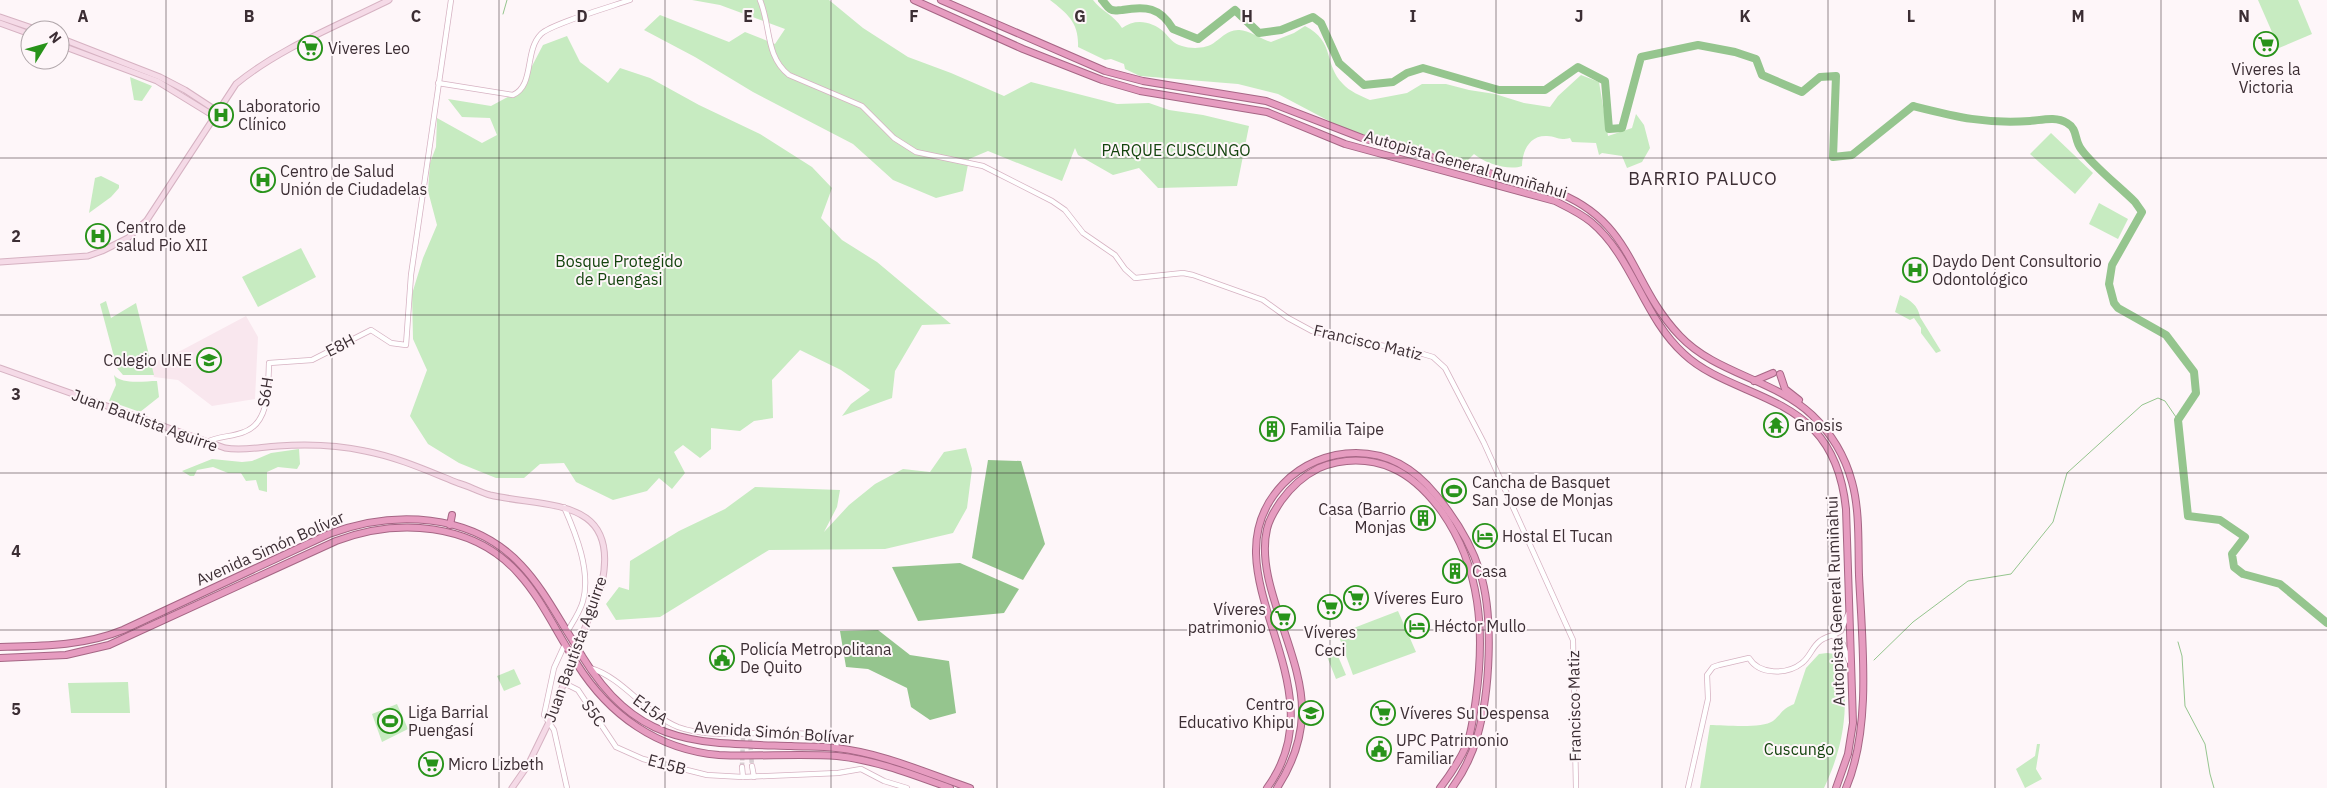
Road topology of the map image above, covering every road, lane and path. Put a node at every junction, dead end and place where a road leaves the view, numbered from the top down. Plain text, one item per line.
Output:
1 (388, 0) edge
2 (451, 0) edge
3 (630, 0) edge
4 (760, 0) edge
5 (914, 0) edge
6 (941, 0) edge
7 (0, 17) edge
8 (0, 23) edge
9 (20, 24) edge
10 (20, 30) edge
11 (70, 42) edge
12 (70, 49) edge
13 (438, 83) junction
14 (216, 114) junction
15 (0, 262) edge
16 (269, 363) joint
17 (0, 368) edge
18 (1754, 381) junction
19 (1823, 426) junction
20 (206, 443) junction
21 (564, 506) junction
22 (452, 515) dead end
23 (450, 525) junction
24 (1850, 610) junction
25 (567, 632) junction
26 (1833, 636) junction
27 (565, 644) junction
28 (0, 647) edge
29 (0, 658) edge
30 (589, 667) junction
31 (1852, 668) junction
32 (564, 683) junction
33 (549, 722) junction
34 (836, 748) junction
35 (619, 749) joint
36 (752, 766) tunnel mouth
37 (742, 767) tunnel mouth
38 (744, 777) junction
39 (754, 777) junction
40 (929, 784) edge
41 (512, 788) edge
42 (567, 788) edge
43 (907, 788) edge
44 (950, 788) edge
45 (970, 788) edge
46 (1266, 788) edge
47 (1276, 788) edge
48 (1440, 788) edge
49 (1452, 788) edge
50 (1576, 788) edge
51 (1688, 788) edge
52 (1836, 788) edge
53 (1846, 788) edge

1 - 14 main road
2 - 13 street
3 - 13 street
4 - 50 street, Francisco Matiz
5 - 24 highway, Autopista General Rumiñahui
6 - 18 highway, Autopista General Rumiñahui
7 - 9 main road
8 - 10 main road
11 - 14 main road
12 - 14 main road
13 - 16 street, E8H
14 - 15 main road
16 - 20 street, S6H
17 - 20 main road, Juan Bautista Aguirre
18 - 19 highway, Autopista General Rumiñahui
18 - 19 highway
19 - 53 highway, Autopista General Rumiñahui
20 - 21 main road, Juan Bautista Aguirre
21 - 25 street
21 - 32 main road, Juan Bautista Aguirre
22 - 23 highway
23 - 25 highway, Avenida Simón Bolívar
23 - 28 highway, Avenida Simón Bolívar
24 - 26 street
24 - 31 highway, Autopista General Rumiñahui
25 - 30 highway, Avenida Simón Bolívar, bridge
26 - 31 street
26 - 51 street
27 - 29 highway, Avenida Simón Bolívar
27 - 33 street
27 - 40 highway, Avenida Simón Bolívar, bridge
30 - 34 highway, Avenida Simón Bolívar
30 - 34 street, E15A
31 - 52 highway, Autopista General Rumiñahui
32 - 33 main road, Juan Bautista Aguirre
32 - 35 street, S5C
33 - 41 main road, Juan Bautista Aguirre
33 - 42 street
34 - 45 highway, Avenida Simón Bolívar
35 - 38 street, E15B
36 - 39 street
37 - 38 street
38 - 39 street
39 - 43 street
40 - 44 highway, Avenida Simón Bolívar
46 - 49 highway
47 - 48 highway

